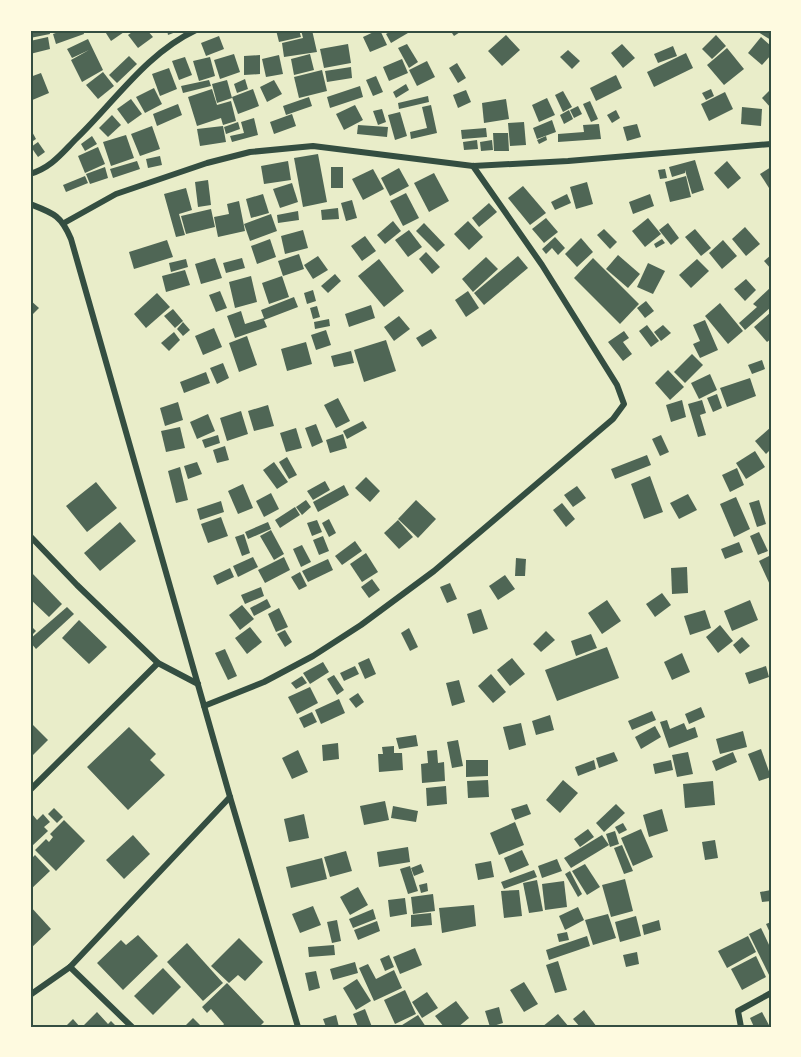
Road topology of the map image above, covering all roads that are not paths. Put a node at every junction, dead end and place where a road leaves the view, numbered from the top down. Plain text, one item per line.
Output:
1 (196, 30) edge
2 (771, 144) edge
3 (473, 166) junction
4 (30, 174) edge
5 (30, 204) edge
6 (64, 223) junction
7 (30, 536) edge
8 (158, 663) junction
9 (198, 684) junction
10 (204, 706) junction
11 (30, 790) edge
12 (230, 797) junction
13 (70, 967) junction
14 (771, 993) edge
15 (30, 995) edge
16 (132, 1027) edge
17 (298, 1027) edge
18 (741, 1027) edge

1 - 4 street
2 - 3 street
3 - 6 street
3 - 10 street
5 - 6 street
6 - 9 street
7 - 8 street
8 - 9 street
8 - 11 street
9 - 10 street
10 - 12 street
12 - 13 street
12 - 17 street
13 - 15 street
13 - 16 street
14 - 18 street

